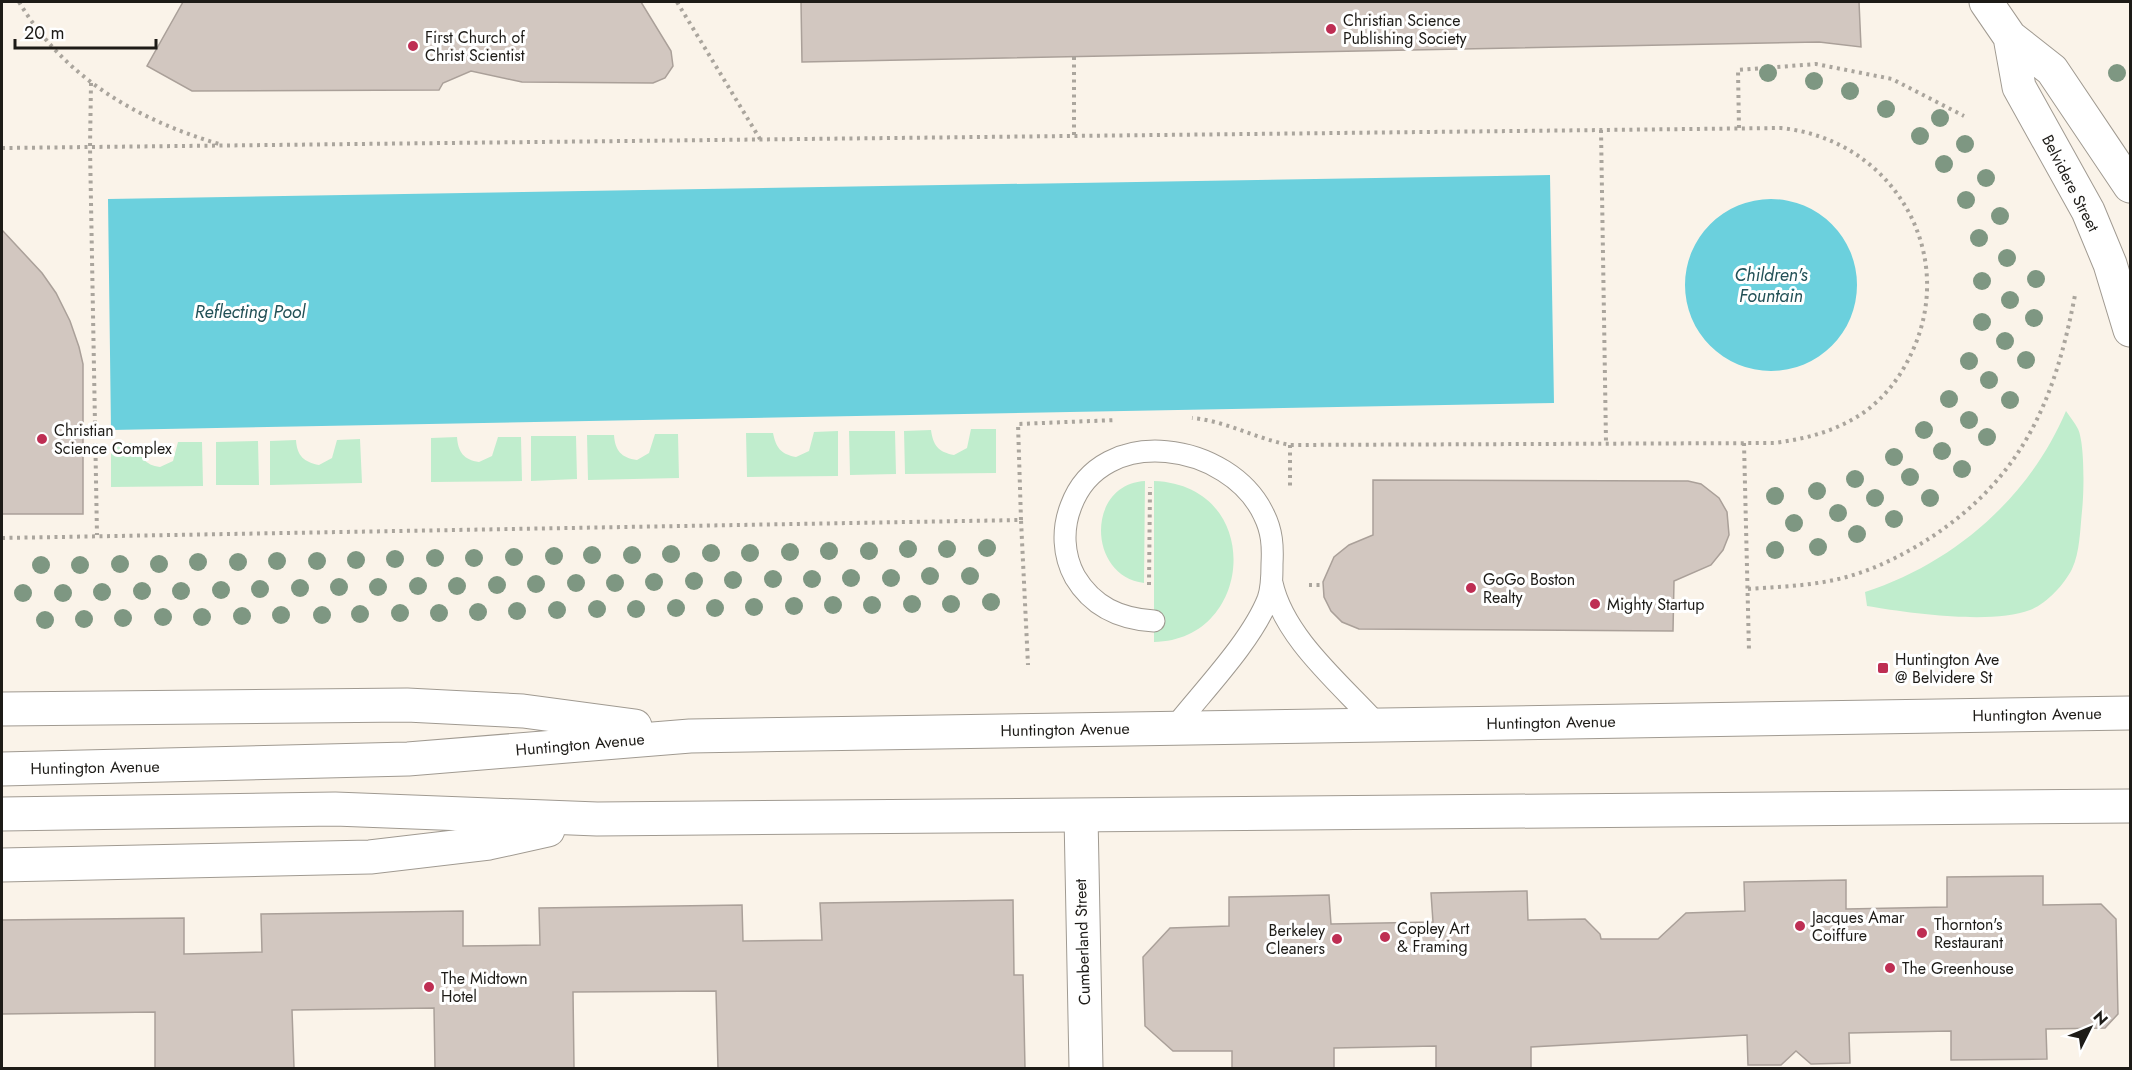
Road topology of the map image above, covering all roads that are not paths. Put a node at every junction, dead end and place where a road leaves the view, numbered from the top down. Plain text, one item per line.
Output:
1 (1986, 2) edge
2 (2010, 38) junction
3 (2130, 186) edge
4 (2130, 330) edge
5 (1272, 582) junction
6 (1154, 621) dead end
7 (2, 709) edge
8 (2130, 713) edge
9 (1378, 725) junction
10 (1174, 728) junction
11 (690, 736) junction
12 (2, 769) edge
13 (2130, 806) edge
14 (2, 814) edge
15 (1081, 816) junction
16 (597, 819) junction
17 (2, 865) edge
18 (1086, 1068) edge

1 - 2 main road, Belvidere Street
2 - 3 main road, Belvidere Street
2 - 4 main road, Belvidere Street
5 - 6 lane
5 - 9 lane
5 - 10 lane
7 - 11 main road
8 - 9 main road, Huntington Avenue
9 - 10 main road, Huntington Avenue
10 - 11 main road, Huntington Avenue
11 - 12 main road, Huntington Avenue
13 - 15 main road
14 - 16 main road
15 - 16 main road
15 - 18 main road, Cumberland Street
16 - 17 main road

